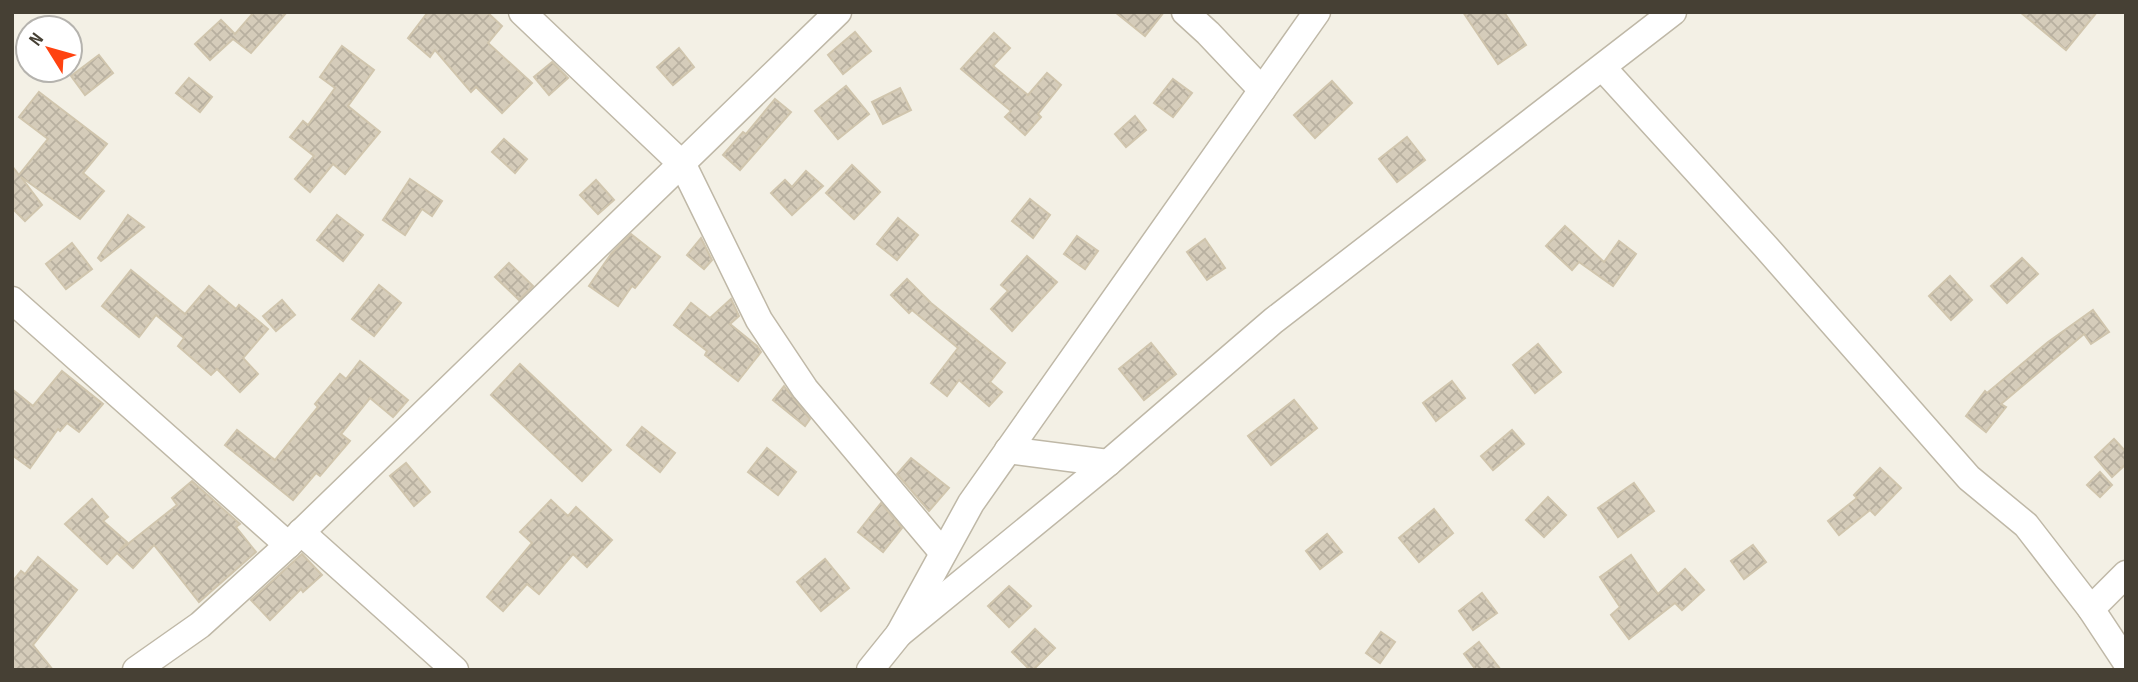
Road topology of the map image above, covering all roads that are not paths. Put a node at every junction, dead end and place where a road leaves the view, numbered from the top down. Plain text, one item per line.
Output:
1 (523, 12) edge
2 (838, 12) edge
3 (1185, 12) edge
4 (1317, 12) edge
5 (1673, 12) edge
6 (1603, 68) junction
7 (1262, 90) junction
8 (682, 165) junction
9 (12, 300) edge
10 (1009, 450) junction
11 (1108, 463) junction
12 (294, 538) junction
13 (943, 552) junction
14 (2126, 574) edge
15 (2091, 609) junction
16 (899, 634) junction
17 (2126, 663) edge
18 (136, 670) edge
19 (455, 670) edge
20 (870, 670) edge

1 - 8 street
2 - 8 street
3 - 7 street
4 - 7 street
5 - 6 street
6 - 11 street
6 - 15 street
7 - 10 street
8 - 12 street
8 - 13 street
9 - 12 street
10 - 11 street
10 - 13 street
11 - 16 street
12 - 18 street
12 - 19 street
13 - 16 street
14 - 15 street
15 - 17 street
16 - 20 street

